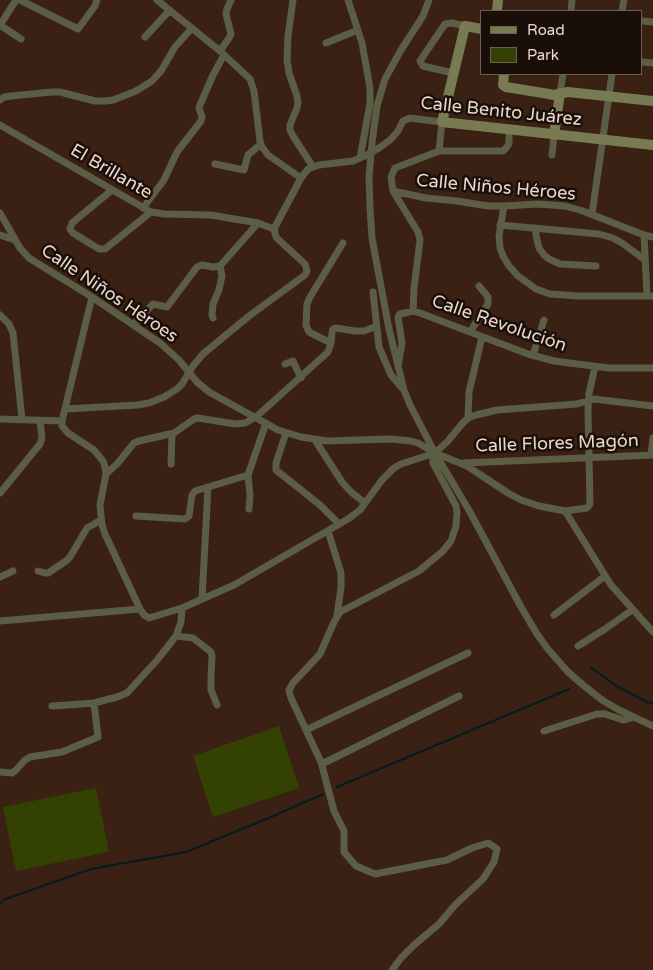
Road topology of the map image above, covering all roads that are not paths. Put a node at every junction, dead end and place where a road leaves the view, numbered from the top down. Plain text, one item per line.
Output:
1 (18, 0) edge
2 (97, 0) edge
3 (157, 0) edge
4 (231, 0) edge
5 (292, 0) edge
6 (348, 0) edge
7 (429, 0) edge
8 (170, 10) junction
9 (0, 25) edge
10 (464, 26) junction
11 (192, 28) junction
12 (358, 30) junction
13 (480, 30) edge
14 (145, 37) dead end
15 (21, 39) dead end
16 (326, 43) dead end
17 (222, 53) junction
18 (453, 73) junction
19 (504, 75) edge
20 (563, 75) edge
21 (612, 75) edge
22 (560, 93) junction
23 (608, 97) junction
24 (0, 100) edge
25 (653, 101) edge
26 (442, 122) junction
27 (0, 125) edge
28 (509, 130) junction
29 (554, 135) junction
30 (603, 140) junction
31 (261, 144) junction
32 (653, 145) edge
33 (439, 151) junction
34 (552, 155) dead end
35 (363, 157) junction
36 (215, 164) dead end
37 (313, 167) junction
38 (301, 178) junction
39 (112, 190) junction
40 (393, 191) junction
41 (504, 206) junction
42 (143, 208) junction
43 (151, 212) junction
44 (592, 214) junction
45 (0, 215) edge
46 (258, 223) junction
47 (500, 225) junction
48 (535, 228) junction
49 (274, 229) junction
50 (0, 235) edge
51 (644, 235) junction
52 (653, 237) edge
53 (15, 240) junction
54 (342, 244) dead end
55 (645, 260) junction
56 (220, 266) junction
57 (596, 266) dead end
58 (479, 286) dead end
59 (373, 292) dead end
60 (650, 296) edge
61 (92, 297) junction
62 (413, 311) junction
63 (0, 316) edge
64 (213, 318) dead end
65 (544, 320) dead end
66 (133, 325) junction
67 (377, 326) junction
68 (470, 332) junction
69 (482, 337) junction
70 (332, 343) junction
71 (533, 355) junction
72 (285, 364) dead end
73 (595, 367) junction
74 (653, 368) edge
75 (398, 369) junction
76 (189, 373) junction
77 (301, 378) junction
78 (404, 390) junction
79 (589, 400) junction
80 (653, 406) edge
81 (64, 409) junction
82 (256, 417) junction
83 (468, 418) junction
84 (0, 419) edge
85 (22, 419) junction
86 (40, 420) junction
87 (62, 421) junction
88 (266, 423) junction
89 (286, 433) junction
90 (172, 434) junction
91 (653, 438) edge
92 (315, 440) junction
93 (435, 453) junction
94 (652, 455) edge
95 (589, 459) junction
96 (461, 463) junction
97 (171, 464) dead end
98 (106, 474) junction
99 (248, 475) junction
100 (208, 487) junction
101 (0, 493) edge
102 (365, 503) junction
103 (249, 509) dead end
104 (565, 511) junction
105 (136, 516) dead end
106 (101, 520) junction
107 (339, 524) junction
108 (328, 531) junction
109 (38, 570) dead end
110 (13, 571) dead end
111 (605, 576) junction
112 (0, 578) edge
113 (202, 599) junction
114 (182, 608) junction
115 (140, 609) junction
116 (632, 610) junction
117 (554, 615) dead end
118 (337, 616) junction
119 (0, 621) edge
120 (653, 632) edge
121 (176, 636) junction
122 (578, 646) dead end
123 (468, 653) dead end
124 (459, 696) dead end
125 (94, 702) junction
126 (217, 705) dead end
127 (52, 706) dead end
128 (634, 717) junction
129 (652, 725) edge
130 (306, 730) junction
131 (544, 731) dead end
132 (321, 762) junction
133 (0, 772) edge
134 (392, 970) edge

1 - 2 street
1 - 9 street
3 - 8 street
4 - 17 street
5 - 37 street
6 - 12 street
7 - 75 street
8 - 11 street
8 - 14 street
9 - 15 street
10 - 13 street
10 - 18 street
10 - 18 street
11 - 17 street
11 - 24 street
12 - 16 street
12 - 35 street
17 - 31 street
17 - 42 street
18 - 26 street
19 - 22 street
20 - 22 street
21 - 23 street
22 - 23 street
22 - 29 street
23 - 25 street
23 - 30 street
26 - 28 street, Calle Benito Juárez
26 - 33 street
26 - 35 street, Calle Benito Juárez, bridge
27 - 39 street, El Brillante
28 - 29 street, Calle Benito Juárez
28 - 33 street
29 - 30 street, Calle Benito Juárez
29 - 34 street
30 - 32 street, Calle Benito Juárez
30 - 44 street
31 - 36 street
31 - 38 street
33 - 40 street
35 - 37 street, Calle Benito Juárez
37 - 38 street
38 - 49 street
39 - 42 street, El Brillante
39 - 43 street
40 - 41 street, Calle Niños Héroes
40 - 62 street
41 - 44 street, Calle Niños Héroes
41 - 47 street
42 - 43 street, El Brillante
43 - 46 street, El Brillante
44 - 51 street, Calle Niños Héroes
45 - 53 street, Calle Niños Héroes
46 - 49 street, El Brillante
46 - 56 street
47 - 48 street
47 - 60 street
48 - 55 street
48 - 57 street
49 - 76 street
50 - 53 street
51 - 52 street, Calle Niños Héroes
51 - 55 street
53 - 61 street, Calle Niños Héroes
54 - 70 street
55 - 60 street
56 - 64 street
56 - 66 street
58 - 68 street
59 - 67 street
61 - 66 street, Calle Niños Héroes
61 - 81 street
62 - 68 street, Calle Revolución
62 - 75 street, Calle Revolución
63 - 85 street
65 - 71 street
66 - 76 street, Calle Niños Héroes
67 - 70 street
67 - 78 street
68 - 69 street, Calle Revolución
69 - 71 street, Calle Revolución
69 - 83 street
70 - 77 street
71 - 73 street, Calle Revolución
72 - 77 street
73 - 74 street, Calle Revolución
73 - 79 street
75 - 78 street
76 - 81 street
76 - 82 street, Calle Niños Héroes
77 - 82 street
78 - 93 street
79 - 80 street
79 - 83 street
79 - 95 street
81 - 87 street
82 - 88 street, Calle Niños Héroes
82 - 90 street
83 - 93 street
84 - 85 street
85 - 86 street
86 - 87 street
86 - 101 street
87 - 98 street
88 - 89 street, Calle Niños Héroes
88 - 99 street
89 - 92 street, Calle Niños Héroes
89 - 107 street
90 - 97 street
90 - 98 street
91 - 94 street
92 - 93 street, Calle Niños Héroes
92 - 102 street
93 - 96 street, Calle Niños Héroes
93 - 102 street
93 - 118 street
93 - 128 street
94 - 95 street, Calle Flores Magón
95 - 96 street, Calle Flores Magón
95 - 104 street
96 - 104 street
98 - 106 street
99 - 100 street
99 - 103 street
100 - 105 street
100 - 113 street
102 - 107 street
104 - 111 street
106 - 109 street
106 - 115 street
107 - 108 street
108 - 113 street
108 - 118 street
110 - 112 street
111 - 116 street
111 - 117 street
113 - 114 street
114 - 115 street
114 - 121 street
115 - 119 street
116 - 120 street
116 - 122 street
118 - 130 street
121 - 125 street
121 - 126 street
123 - 130 street
124 - 132 street
125 - 127 street
125 - 133 street
128 - 129 street
128 - 131 street
130 - 132 street
132 - 134 street

